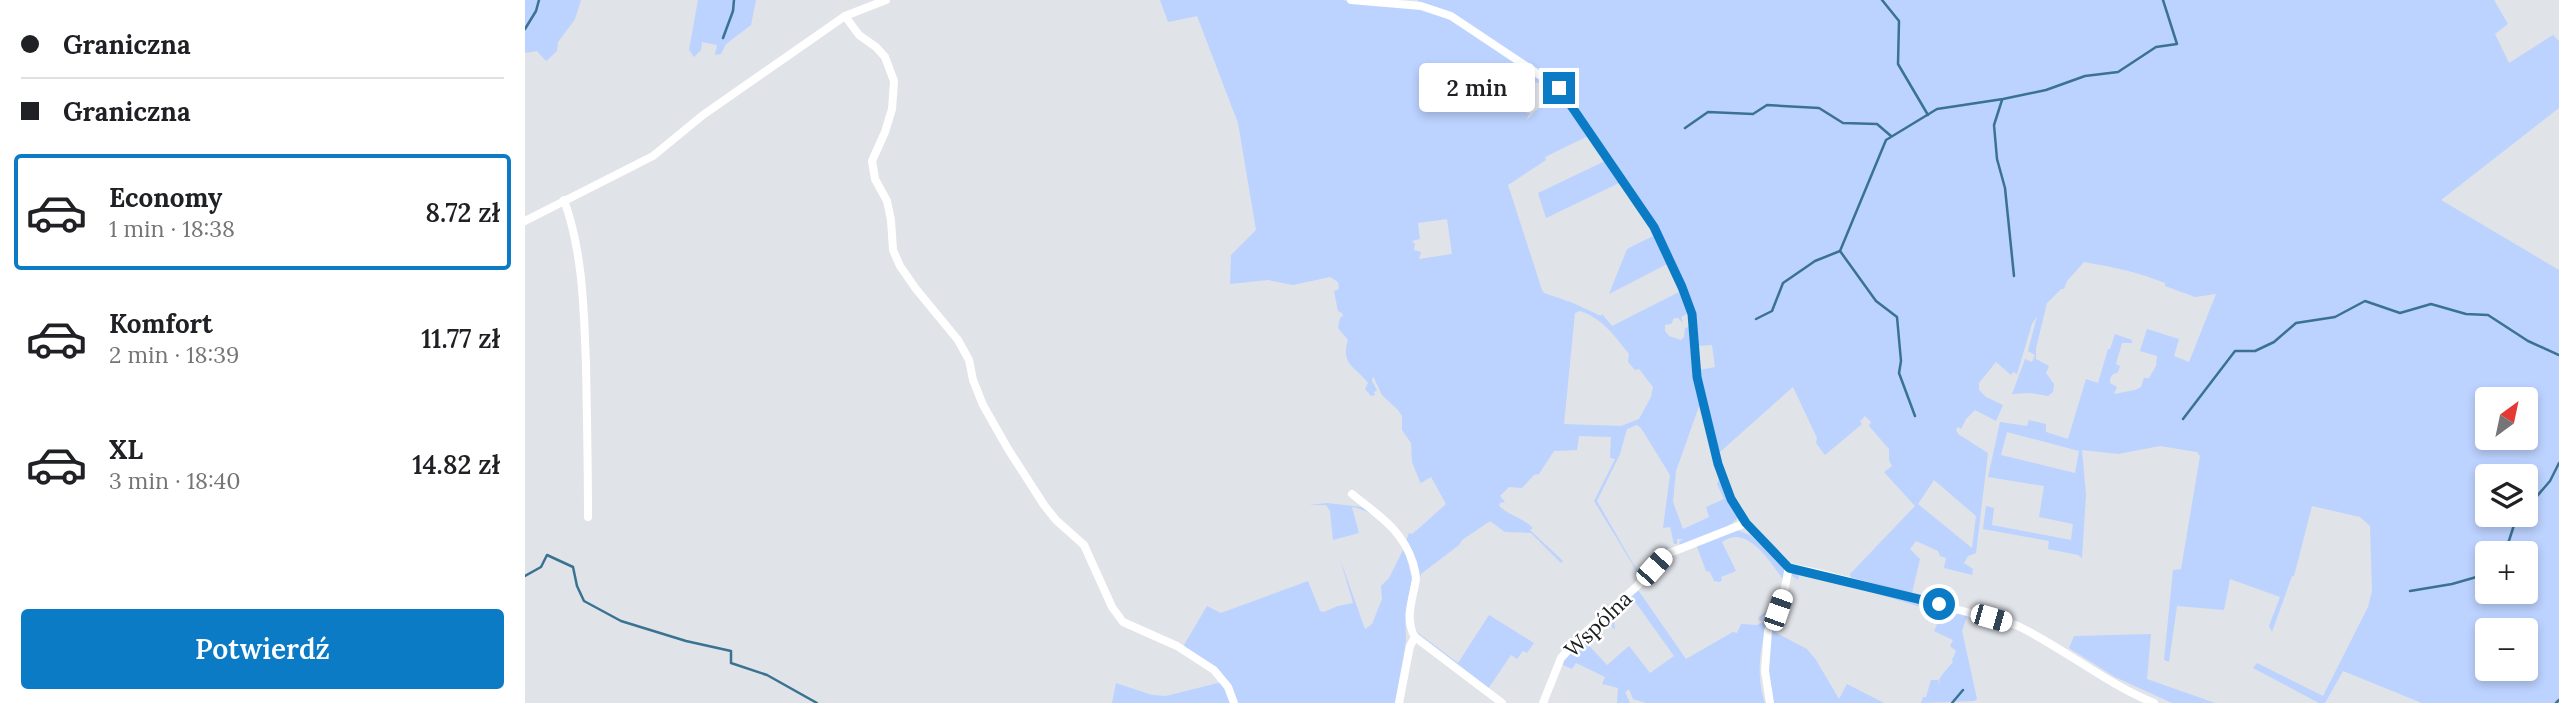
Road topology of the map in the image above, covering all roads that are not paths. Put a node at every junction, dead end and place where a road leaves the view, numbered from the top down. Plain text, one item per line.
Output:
1 (886, 0) edge
2 (1351, 0) edge
3 (845, 16) junction
4 (564, 200) junction
5 (525, 221) edge
6 (1352, 494) dead end
7 (588, 517) dead end
8 (1746, 523) junction
9 (1789, 568) junction
10 (1415, 637) junction
11 (1234, 703) edge
12 (1399, 703) edge
13 (1502, 703) edge
14 (1543, 703) edge
15 (1770, 703) edge
16 (2154, 703) edge

1 - 3 street
2 - 8 street
3 - 4 street
3 - 11 street
4 - 5 street
4 - 7 street
6 - 10 street
8 - 9 street
8 - 14 street, Wspólna
9 - 15 street
9 - 16 street
10 - 12 street
10 - 13 street

